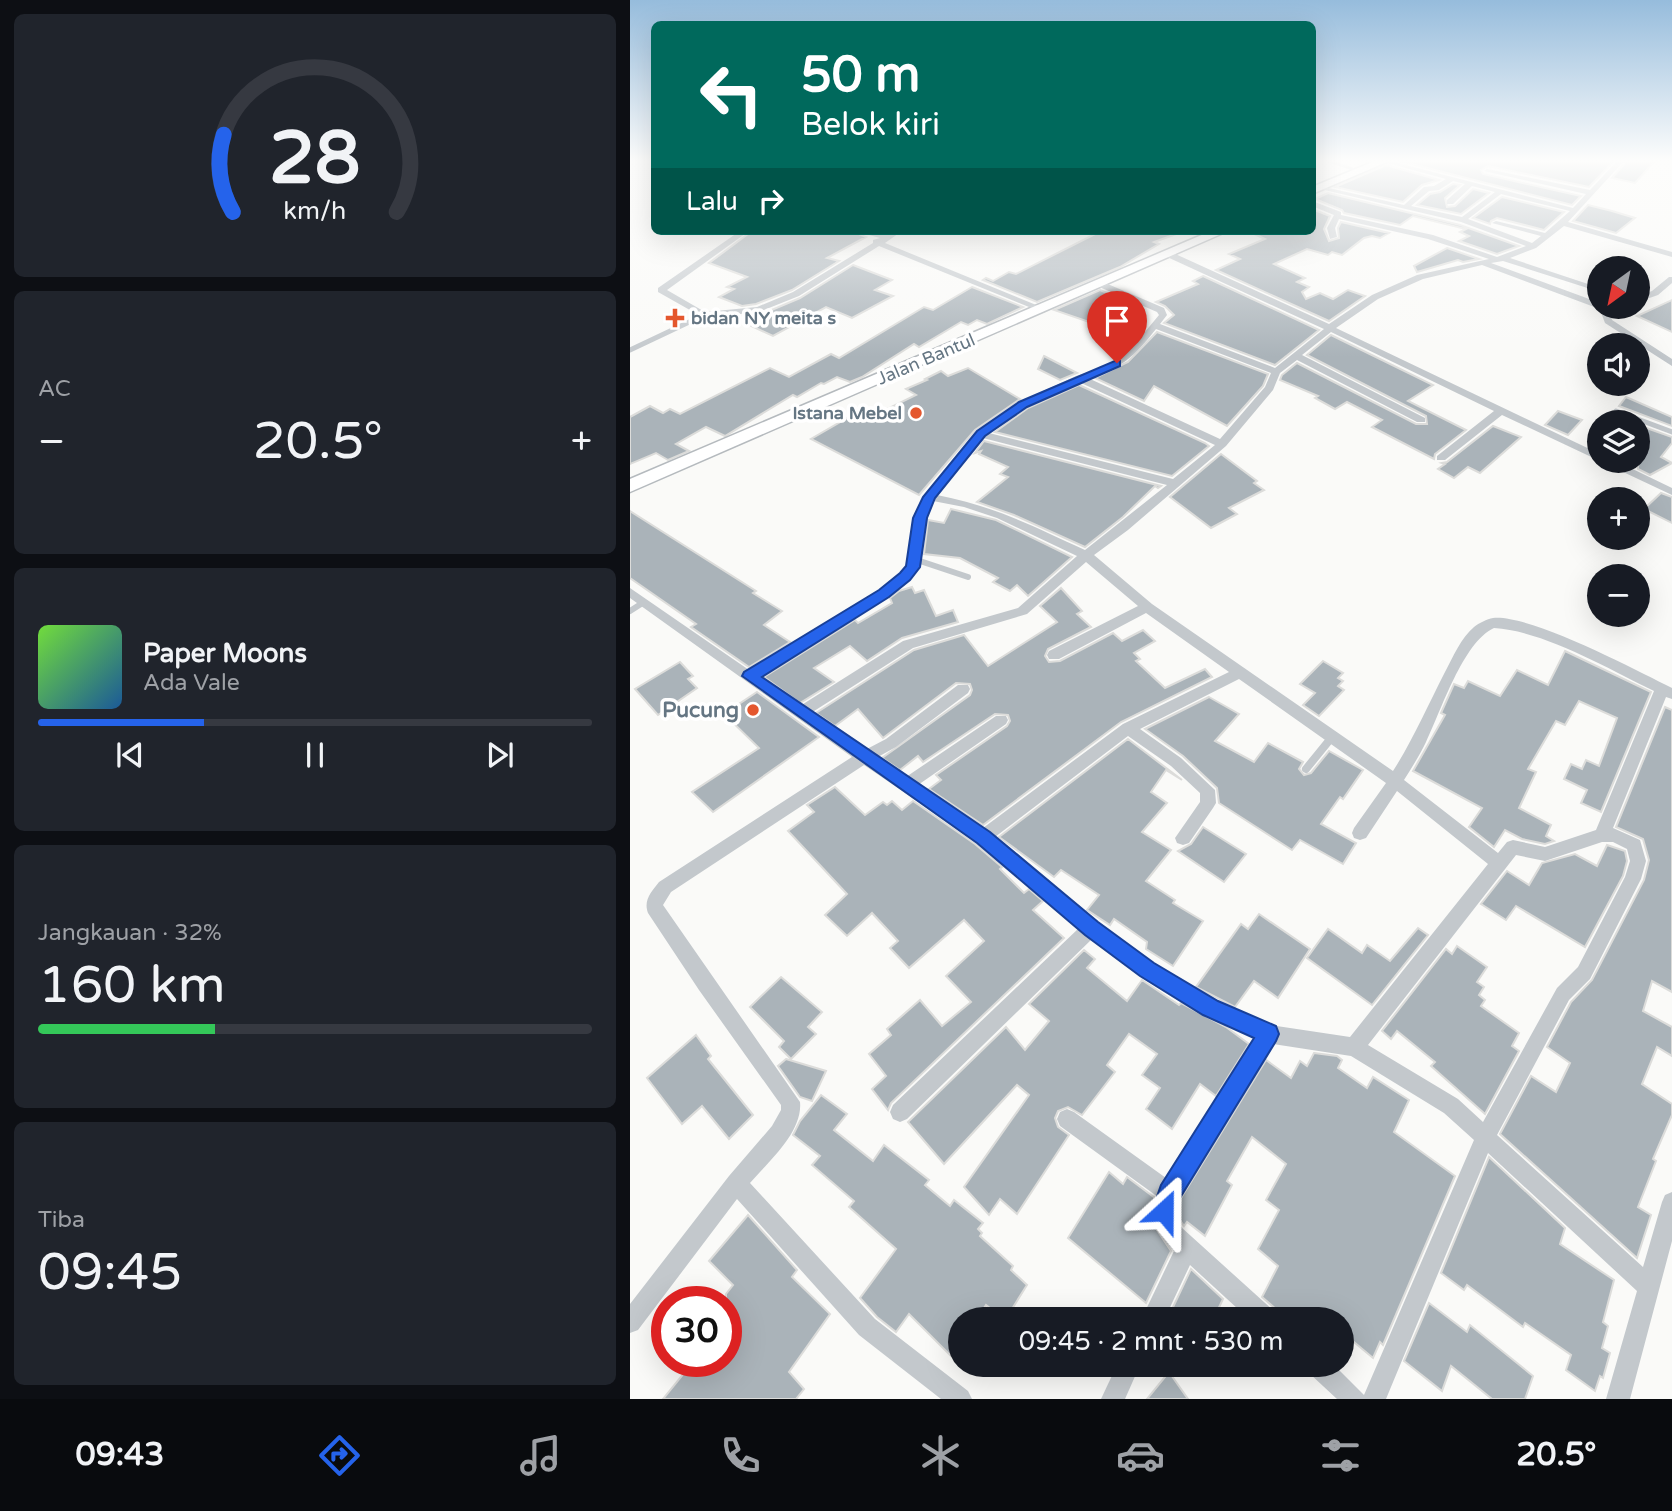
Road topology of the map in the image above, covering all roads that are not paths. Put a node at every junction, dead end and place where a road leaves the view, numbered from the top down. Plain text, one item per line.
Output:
1 (1332, 226) edge
2 (1403, 226) edge
3 (1480, 226) edge
4 (1509, 226) edge
5 (1559, 226) edge
6 (1574, 226) edge
7 (739, 235) edge
8 (868, 235) edge
9 (890, 235) edge
10 (1210, 235) edge
11 (1548, 236) junction
12 (1333, 237) dead end
13 (880, 240) junction
14 (1534, 246) junction
15 (1672, 255) edge
16 (1172, 256) junction
17 (1499, 258) junction
18 (1482, 262) junction
19 (1672, 279) edge
20 (1100, 284) junction
21 (1587, 287) edge
22 (1650, 296) edge
23 (1587, 301) edge
24 (1042, 309) junction
25 (704, 315) junction
26 (1607, 319) edge
27 (1156, 326) junction
28 (1330, 328) junction
29 (630, 351) edge
30 (1295, 355) junction
31 (1672, 363) edge
32 (1276, 372) junction
33 (1079, 378) junction
34 (1500, 411) junction
35 (1422, 419) dead end
36 (1650, 424) edge
37 (1672, 432) edge
38 (981, 434) junction
39 (1222, 444) junction
40 (1587, 452) edge
41 (1440, 458) dead end
42 (1636, 473) edge
43 (1174, 483) junction
44 (630, 486) edge
45 (1669, 487) edge
46 (929, 497) junction
47 (1086, 555) junction
48 (914, 559) junction
49 (968, 577) dead end
50 (635, 602) edge
51 (1147, 607) junction
52 (1055, 655) dead end
53 (1241, 672) junction
54 (750, 676) junction
55 (963, 689) dead end
56 (1667, 692) edge
57 (800, 713) junction
58 (1001, 720) dead end
59 (1128, 728) junction
60 (1332, 736) junction
61 (864, 757) junction
62 (1306, 769) dead end
63 (1395, 781) junction
64 (905, 786) junction
65 (1360, 833) dead end
66 (1602, 835) junction
67 (983, 837) junction
68 (1183, 838) dead end
69 (1499, 863) junction
70 (1091, 928) junction
71 (1269, 1034) junction
72 (1353, 1047) junction
73 (900, 1112) dead end
74 (1067, 1119) dead end
75 (1485, 1138) junction
76 (736, 1183) junction
77 (1169, 1193) junction
78 (1672, 1202) edge
79 (1187, 1248) junction
80 (1648, 1286) junction
81 (1158, 1307) edge
82 (1253, 1307) edge
83 (630, 1322) edge
84 (1123, 1377) edge
85 (1330, 1377) edge
86 (960, 1399) edge
87 (1113, 1399) edge
88 (1354, 1399) edge
89 (1374, 1399) edge
90 (1618, 1399) edge

1 - 12 street
2 - 17 street
3 - 14 street
4 - 11 street
5 - 11 street
6 - 15 street
7 - 25 street
8 - 13 street
9 - 13 street
10 - 16 main road, Jalan Bantul
11 - 14 street
13 - 24 street
13 - 25 street
14 - 17 street
16 - 20 main road, Jalan Bantul
16 - 28 street
17 - 18 street
17 - 21 street
18 - 23 street
18 - 28 street
19 - 22 street
20 - 24 main road, Jalan Bantul
20 - 27 street
24 - 44 main road, Jalan Bantul
25 - 29 lane
26 - 31 street
27 - 32 street
27 - 33 street
28 - 30 street
28 - 34 street
30 - 32 street
30 - 35 street
32 - 39 street
33 - 38 street
33 - 39 street
34 - 40 street
34 - 41 street
36 - 37 lane
38 - 43 street
38 - 46 street
39 - 43 street
42 - 45 street
43 - 47 street
46 - 47 street
46 - 48 street
47 - 51 street
47 - 57 street
48 - 49 lane
48 - 54 street
50 - 54 street
51 - 52 street
51 - 53 street
53 - 59 street
53 - 60 street
54 - 57 street
55 - 61 street
56 - 63 street
56 - 66 street
57 - 61 street
58 - 64 street
59 - 67 street
59 - 68 street
60 - 62 lane
60 - 63 street
61 - 64 street
61 - 76 street
63 - 65 street
63 - 69 street
64 - 67 street
66 - 69 street
66 - 75 street
67 - 70 street
69 - 72 street
70 - 71 street
70 - 73 street
71 - 72 street
71 - 77 street
72 - 75 street
74 - 77 street
75 - 80 street
75 - 89 street
76 - 83 street
76 - 86 street
77 - 79 street
78 - 80 street
79 - 81 street
79 - 82 street
80 - 90 street
84 - 87 street
85 - 88 street

